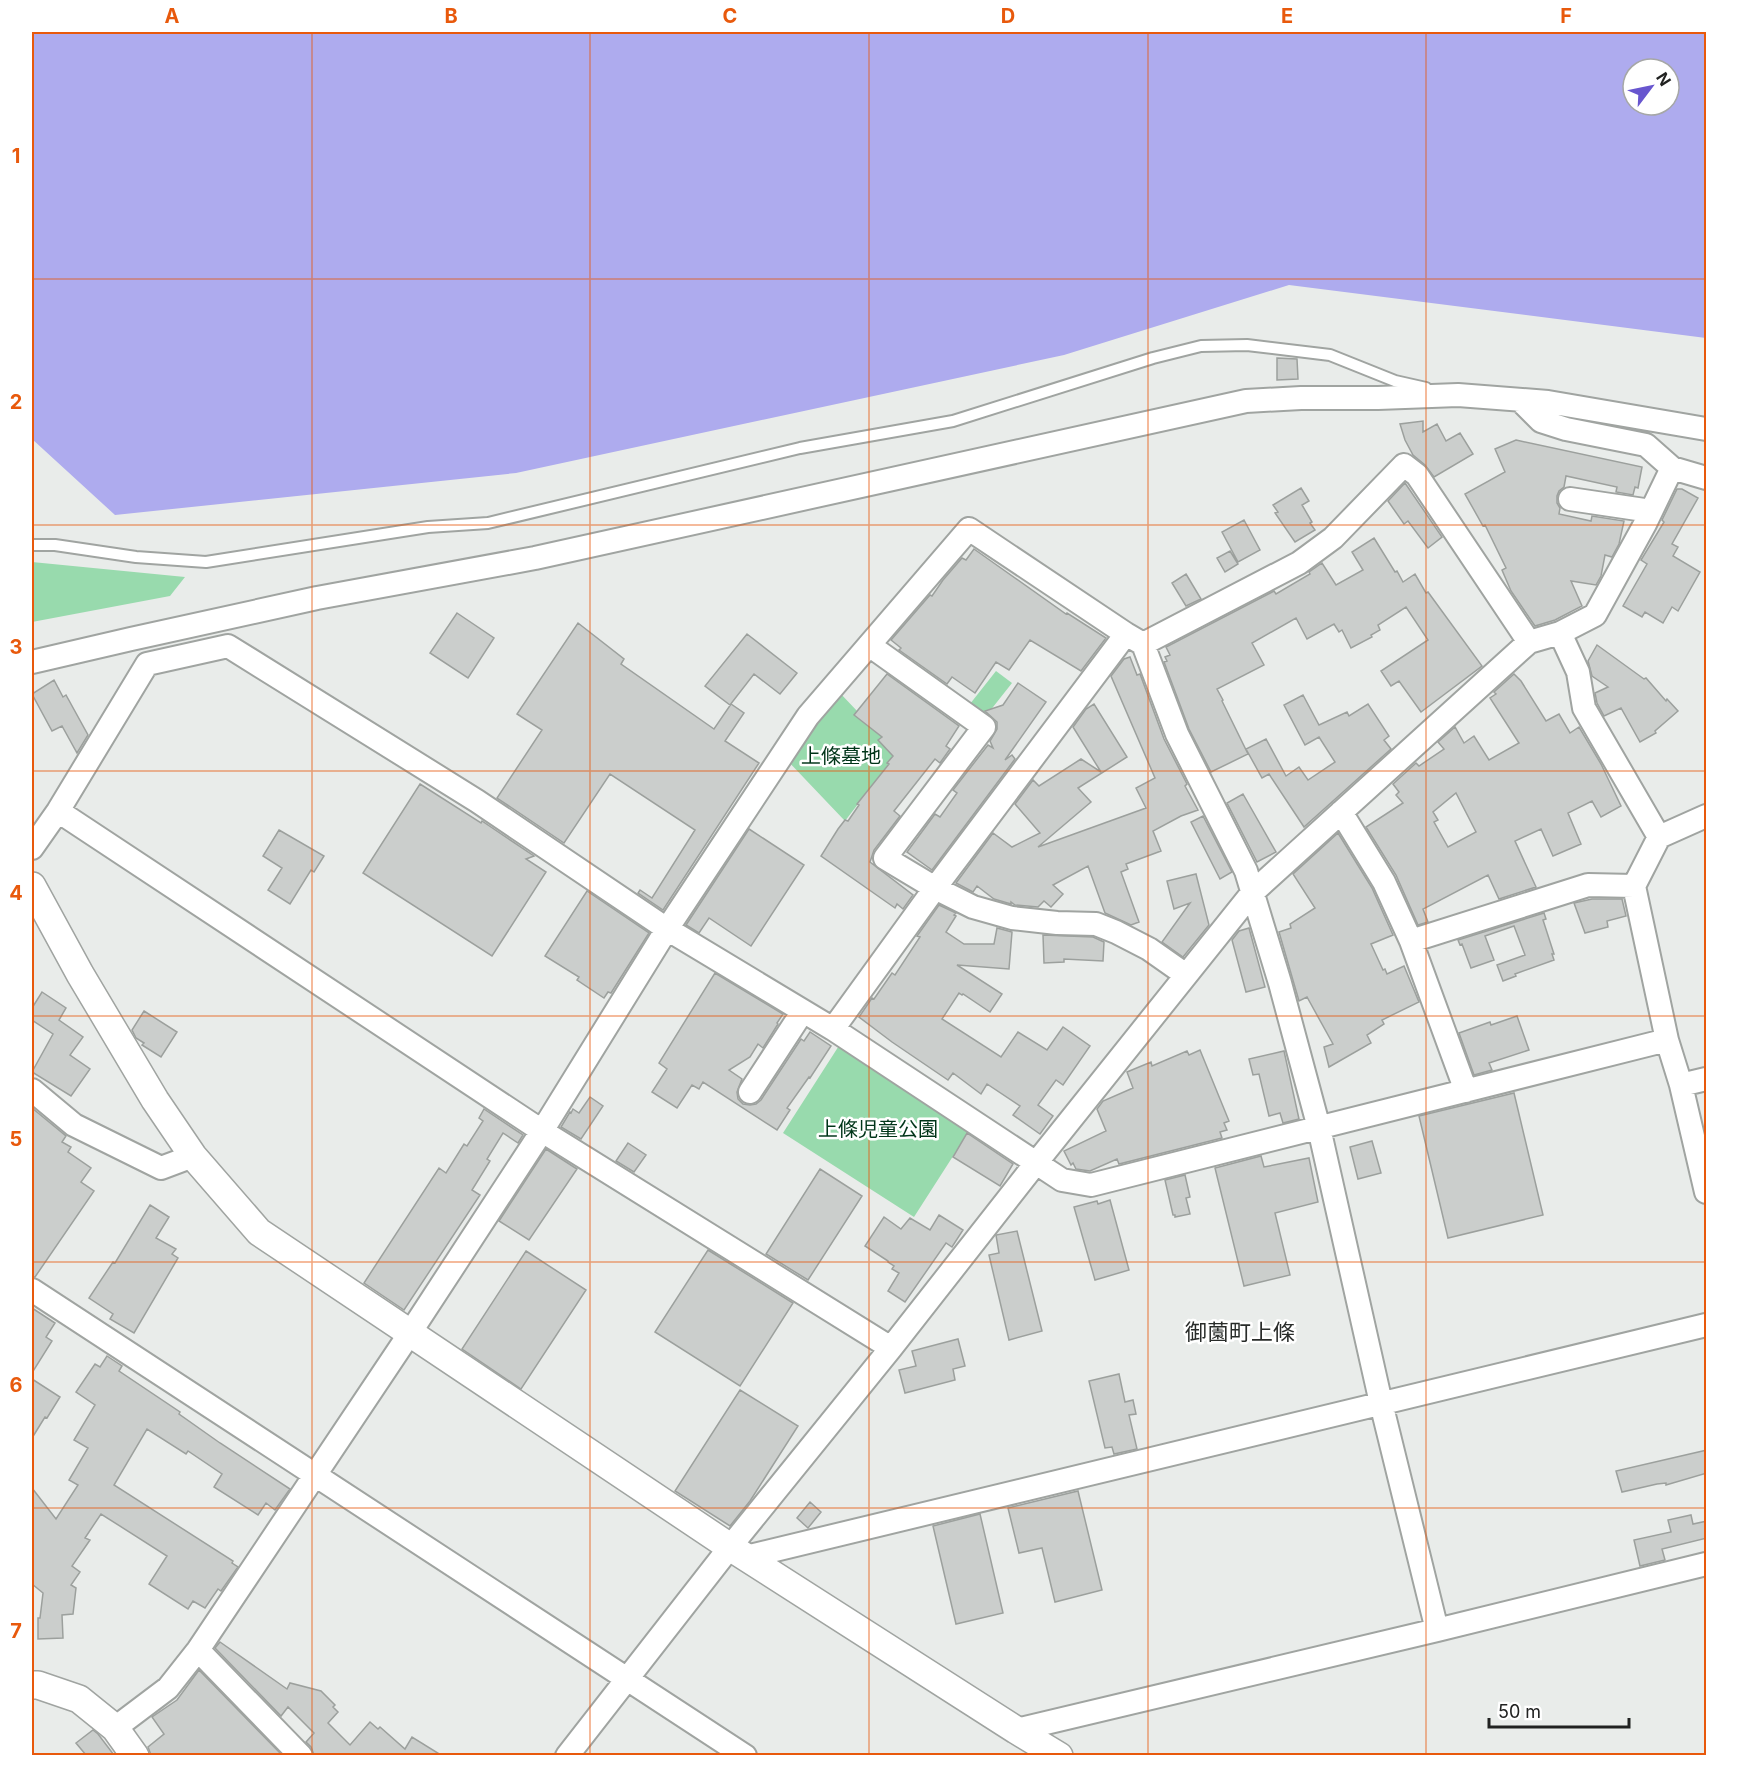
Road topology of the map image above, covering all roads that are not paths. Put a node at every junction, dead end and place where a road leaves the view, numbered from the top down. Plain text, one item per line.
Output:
1 (1458, 395) junction
2 (1521, 400) junction
3 (1707, 429) edge
4 (1672, 468) junction
5 (1707, 478) edge
6 (1570, 499) dead end
7 (1651, 512) junction
8 (32, 545) edge
9 (1560, 633) junction
10 (1135, 639) junction
11 (1529, 642) junction
12 (869, 645) junction
13 (32, 662) edge
14 (58, 811) junction
15 (1341, 812) junction
16 (1707, 816) edge
17 (1659, 837) junction
18 (32, 848) edge
19 (32, 886) edge
20 (1634, 886) junction
21 (935, 888) junction
22 (1252, 893) junction
23 (667, 929) junction
24 (1411, 941) junction
25 (1186, 975) junction
26 (803, 1011) junction
27 (833, 1029) junction
28 (1667, 1040) junction
29 (1707, 1079) edge
30 (1681, 1085) junction
31 (32, 1090) edge
32 (1466, 1091) junction
33 (750, 1092) dead end
34 (1319, 1128) junction
35 (542, 1131) junction
36 (193, 1156) junction
37 (1036, 1163) junction
38 (1707, 1192) edge
39 (32, 1290) edge
40 (1707, 1324) edge
41 (410, 1333) junction
42 (891, 1348) junction
43 (1381, 1402) junction
44 (315, 1475) junction
45 (738, 1552) junction
46 (1707, 1564) edge
47 (1437, 1630) junction
48 (198, 1650) junction
49 (34, 1680) edge
50 (626, 1680) junction
51 (115, 1728) junction
52 (1016, 1730) junction
53 (135, 1755) edge
54 (301, 1755) edge
55 (567, 1755) edge
56 (745, 1755) edge
57 (1059, 1755) edge

1 - 2 street
1 - 8 lane
1 - 13 street
2 - 3 street
2 - 4 street
4 - 5 street
4 - 7 street
6 - 7 street
7 - 9 street
9 - 11 street
9 - 17 street
10 - 11 street
10 - 12 street
10 - 21 street
10 - 22 street
11 - 15 street
12 - 21 street
12 - 23 street
14 - 18 street
14 - 23 street
14 - 35 street
15 - 22 street
15 - 24 street
16 - 17 street
17 - 20 street
19 - 36 street
20 - 24 street
20 - 28 street
21 - 25 street
21 - 27 street
22 - 25 street
22 - 34 street
23 - 26 street
23 - 35 street
24 - 32 street
25 - 37 street
26 - 27 street
26 - 33 street
27 - 37 street
28 - 30 street
28 - 32 street
29 - 30 street
30 - 38 street
31 - 36 street
32 - 34 street
34 - 37 street
34 - 43 street
35 - 41 street
35 - 42 street
36 - 41 street
37 - 42 street
39 - 44 street
40 - 43 street
41 - 44 street
41 - 45 street
42 - 45 street
43 - 45 street
43 - 47 street
44 - 48 street
44 - 50 street
45 - 50 street
45 - 52 street
46 - 47 street
47 - 52 street
48 - 51 street
48 - 54 street
49 - 51 street
50 - 55 street
50 - 56 street
51 - 53 street
52 - 57 street

